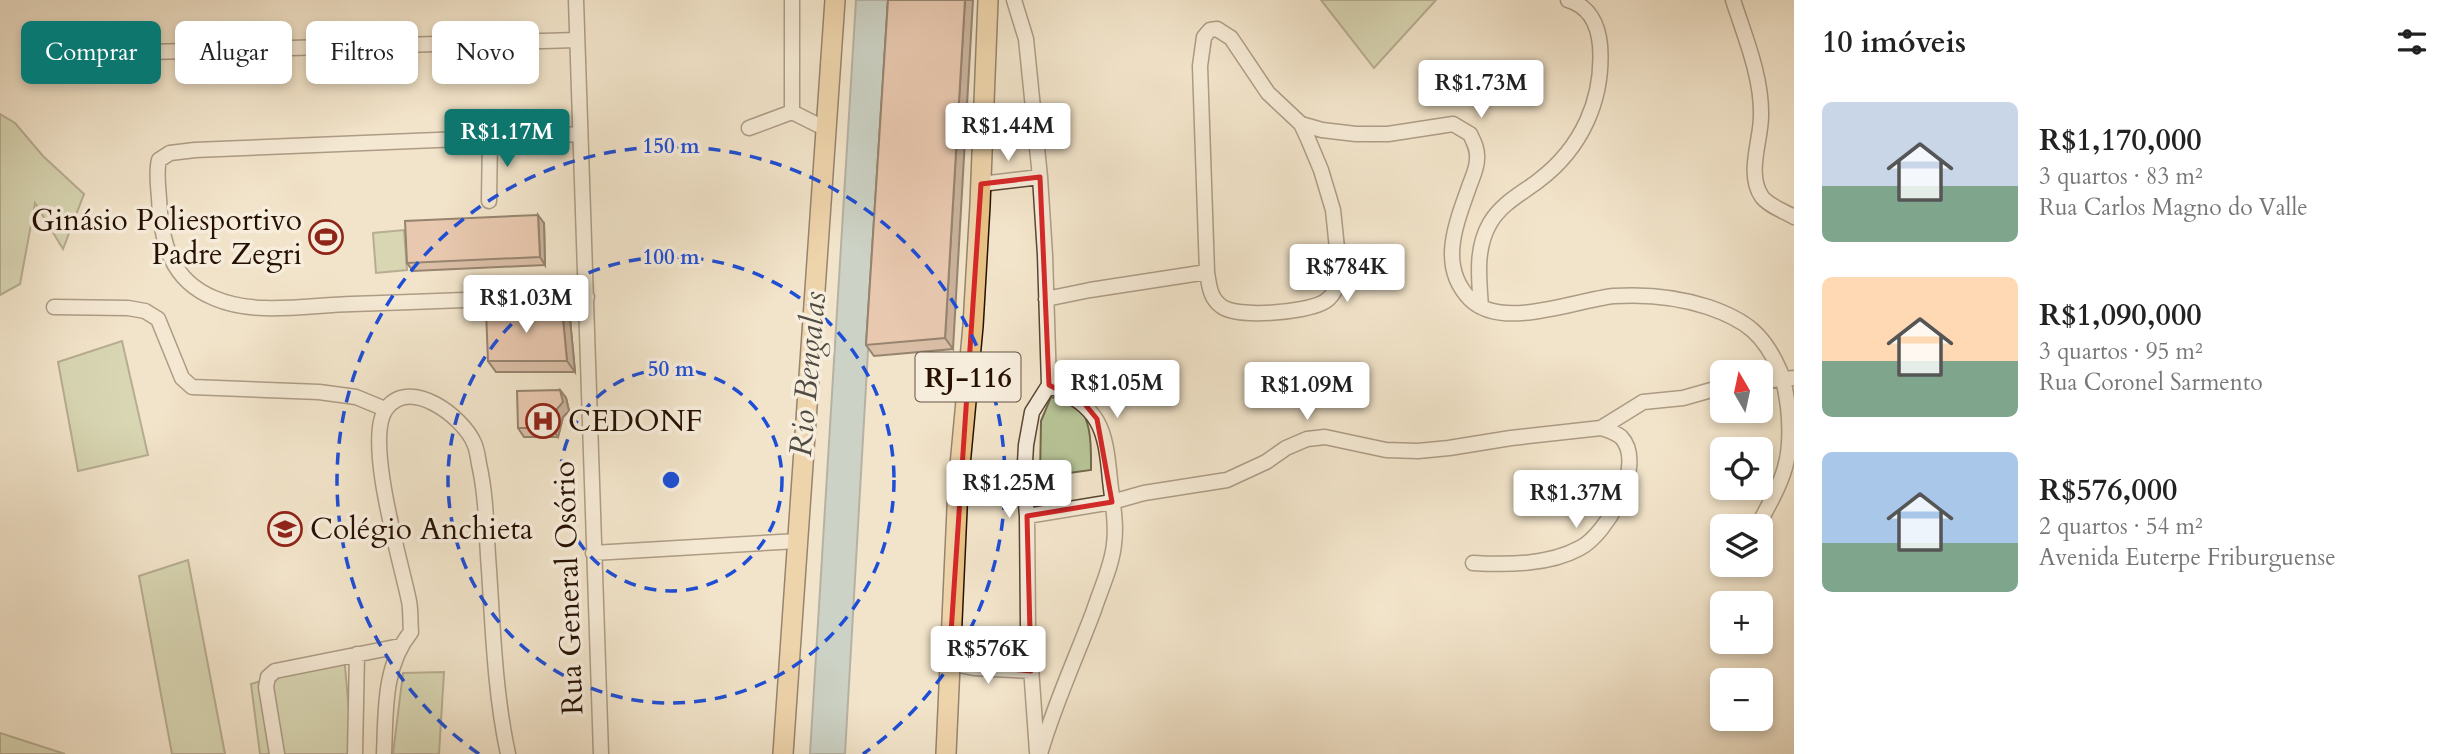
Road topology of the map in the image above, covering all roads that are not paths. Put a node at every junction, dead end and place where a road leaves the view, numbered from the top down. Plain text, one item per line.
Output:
1 (576, 0) edge
2 (792, 0) edge
3 (835, 0) edge
4 (988, 0) edge
5 (1014, 0) edge
6 (1568, 0) edge
7 (1733, 0) edge
8 (577, 40) junction
9 (161, 52) edge
10 (792, 112) junction
11 (1301, 124) junction
12 (749, 128) dead end
13 (826, 130) junction
14 (580, 134) junction
15 (490, 137) junction
16 (1040, 177) junction
17 (981, 184) junction
18 (489, 201) dead end
19 (1794, 217) edge
20 (1207, 272) junction
21 (587, 297) junction
22 (1046, 299) junction
23 (54, 307) dead end
24 (1481, 307) junction
25 (1789, 378) edge
26 (1049, 385) junction
27 (1710, 390) edge
28 (385, 409) junction
29 (1601, 428) junction
30 (1024, 480) junction
31 (958, 487) junction
32 (1112, 502) junction
33 (1765, 514) edge
34 (1027, 516) junction
35 (798, 541) junction
36 (593, 553) junction
37 (1473, 563) dead end
38 (400, 646) junction
39 (357, 653) junction
40 (949, 663) junction
41 (1031, 671) junction
42 (277, 754) edge
43 (355, 754) edge
44 (384, 754) edge
45 (508, 754) edge
46 (601, 754) edge
47 (783, 754) edge
48 (946, 754) edge
49 (1038, 754) edge

1 - 8 street, Rua General Osório
2 - 10 street
3 - 13 main road
4 - 17 main road, RJ-116
5 - 16 street
6 - 24 street
7 - 19 street
8 - 9 street
8 - 14 street, Rua General Osório
10 - 12 street
10 - 13 street
11 - 20 street
11 - 20 street
11 - 24 street
13 - 35 main road
14 - 15 street
14 - 21 street, Rua General Osório
15 - 18 street
15 - 21 street
16 - 17 street
16 - 22 street
17 - 31 main road, RJ-116
20 - 22 street
21 - 36 street, Rua General Osório
22 - 26 street
23 - 28 street
24 - 25 street
25 - 33 street
26 - 30 street
26 - 32 street
27 - 29 street
28 - 38 street
28 - 45 street
29 - 32 street
29 - 37 street
30 - 31 street
30 - 34 street
31 - 40 main road, RJ-116
32 - 34 street
32 - 49 street
34 - 41 street
35 - 36 street
35 - 47 main road
36 - 46 street, Rua General Osório
38 - 39 street
38 - 44 street
39 - 42 street
39 - 43 street
40 - 41 street
40 - 48 main road, RJ-116
41 - 49 street

